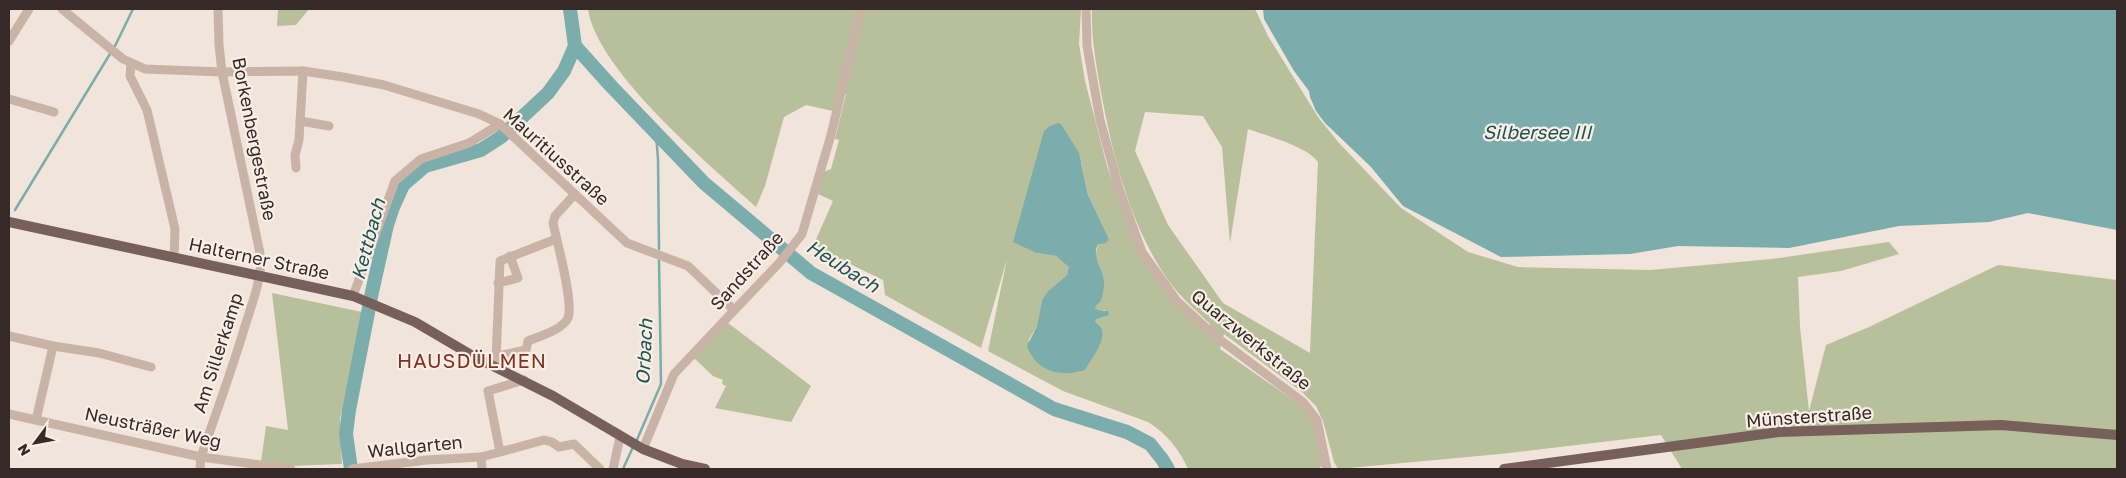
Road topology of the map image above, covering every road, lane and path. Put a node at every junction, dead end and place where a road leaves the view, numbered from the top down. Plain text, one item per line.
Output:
1 (29, 9) edge
2 (62, 9) edge
3 (218, 9) edge
4 (861, 9) edge
5 (1086, 9) edge
6 (9, 41) edge
7 (130, 63) junction
8 (303, 71) junction
9 (222, 72) junction
10 (9, 99) edge
11 (54, 112) dead end
12 (300, 121) junction
13 (329, 126) dead end
14 (501, 126) junction
15 (296, 168) dead end
16 (575, 194) junction
17 (9, 222) edge
18 (556, 239) junction
19 (510, 256) junction
20 (174, 258) junction
21 (259, 276) junction
22 (498, 283) junction
23 (357, 297) junction
24 (734, 310) junction
25 (9, 336) edge
26 (53, 346) junction
27 (495, 361) junction
28 (151, 367) dead end
29 (524, 380) junction
30 (9, 414) edge
31 (36, 420) junction
32 (2117, 435) edge
33 (633, 444) junction
34 (500, 452) junction
35 (481, 456) junction
36 (201, 457) junction
37 (200, 469) edge
38 (291, 469) edge
39 (356, 469) edge
40 (482, 469) edge
41 (600, 469) edge
42 (613, 469) edge
43 (704, 469) edge
44 (1327, 469) edge
45 (1504, 469) edge

1 - 6 street
2 - 7 street, Mauritiusstraße
3 - 9 street, Borkenbergestraße
4 - 24 street, Sandstraße
5 - 44 street, Quarzwerkstraße
7 - 9 street, Mauritiusstraße
7 - 20 street
8 - 9 street, Mauritiusstraße
8 - 12 street
8 - 14 street, Mauritiusstraße
9 - 21 street, Borkenbergestraße
10 - 11 street
12 - 13 street
12 - 15 street
14 - 16 street, Mauritiusstraße
14 - 23 street
16 - 18 street
16 - 24 street, Mauritiusstraße
17 - 20 main road, Halterner Straße
18 - 19 street
18 - 27 street
19 - 22 street
19 - 22 street
20 - 21 main road, Halterner Straße
21 - 23 main road, Halterner Straße
21 - 36 street, Am Sillerkamp
22 - 27 street
23 - 27 main road, Halterner Straße
24 - 33 street, Sandstraße
25 - 26 street
26 - 28 street
26 - 31 street
27 - 29 main road, Halterner Straße
29 - 33 main road, Halterner Straße
29 - 34 street
30 - 31 street, Neusträßer Weg
31 - 36 street, Neusträßer Weg
32 - 45 main road, Münsterstraße
33 - 42 street
33 - 43 main road, Halterner Straße
34 - 35 street, Wallgarten
34 - 41 street, Wallgarten
35 - 39 street, Wallgarten
35 - 40 street, Wallgarten
36 - 37 street, Am Sillerkamp
36 - 38 street, Neusträßer Weg

